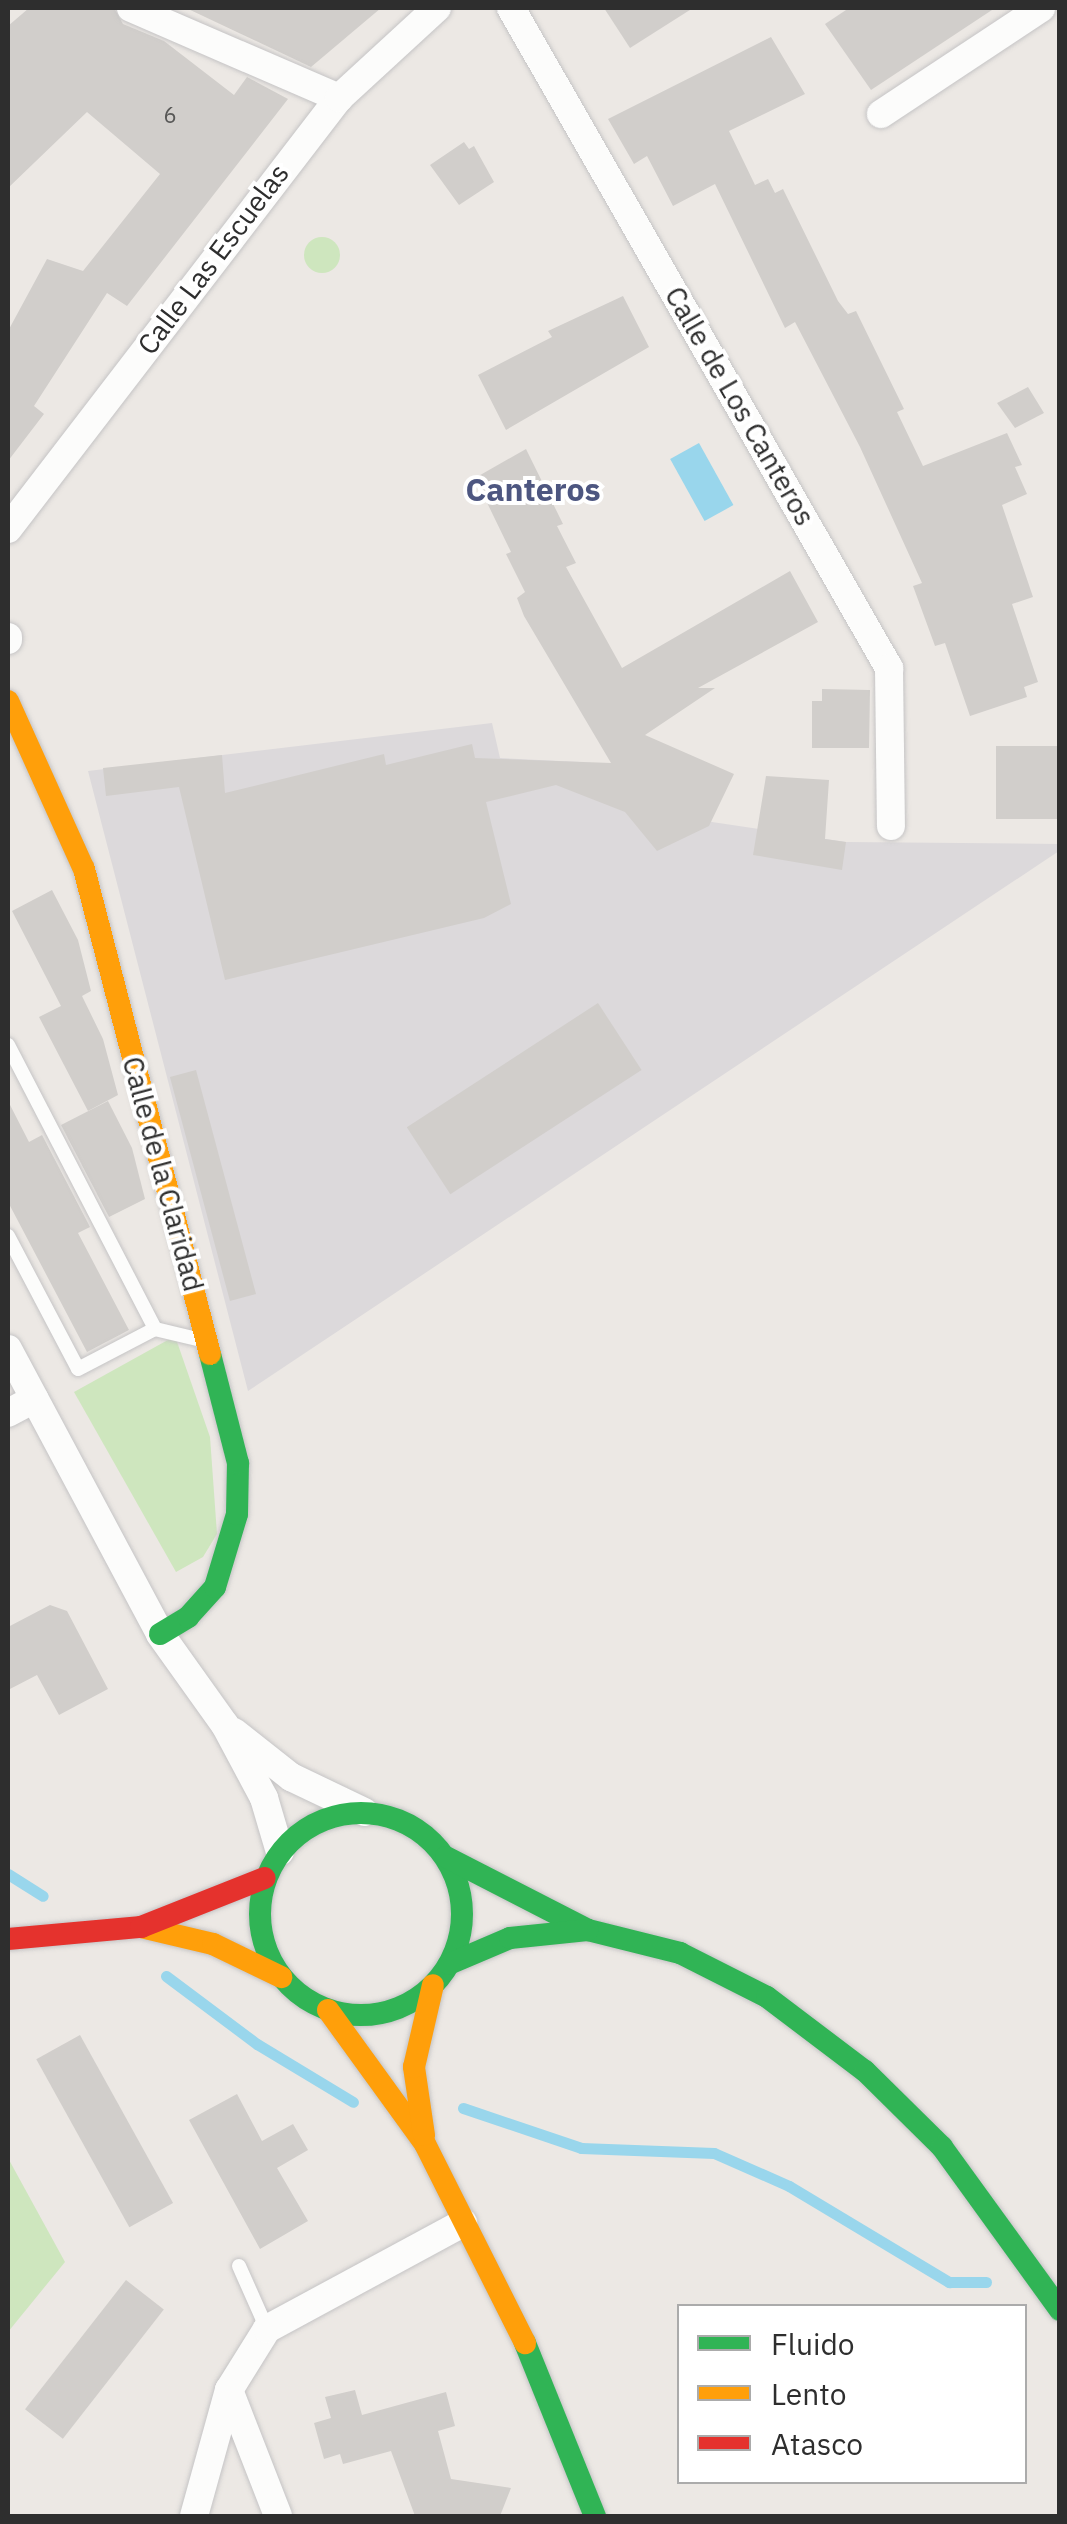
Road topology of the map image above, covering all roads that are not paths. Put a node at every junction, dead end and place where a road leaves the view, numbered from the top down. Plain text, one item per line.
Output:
1 (131, 8) edge
2 (436, 8) edge
3 (511, 8) edge
4 (1042, 8) edge
5 (338, 98) junction
6 (881, 114) dead end
7 (8, 529) edge
8 (8, 701) edge
9 (891, 826) dead end
10 (8, 1045) edge
11 (8, 1236) edge
12 (155, 1330) junction
13 (206, 1342) junction
14 (8, 1349) edge
15 (34, 1400) junction
16 (8, 1413) edge
17 (160, 1634) junction
18 (226, 1725) junction
19 (364, 1812) junction
20 (280, 1852) junction
21 (446, 1857) junction
22 (265, 1878) junction
23 (140, 1927) junction
24 (588, 1930) junction
25 (8, 1940) edge
26 (450, 1964) junction
27 (281, 1977) junction
28 (433, 1986) junction
29 (328, 2010) junction
30 (425, 2144) junction
31 (463, 2223) junction
32 (238, 2266) dead end
33 (1060, 2310) edge
34 (267, 2330) junction
35 (229, 2390) junction
36 (194, 2516) edge
37 (278, 2516) edge
38 (595, 2516) edge

1 - 5 street
2 - 5 street, Calle Las Escuelas
3 - 9 street, Calle de Los Canteros
4 - 6 street
5 - 7 street, Calle Las Escuelas
8 - 13 main road, Calle de la Claridad
10 - 12 lane
11 - 12 lane
12 - 13 lane
13 - 17 main road, Calle de la Claridad
14 - 15 street
15 - 16 street
15 - 17 street
17 - 18 street
18 - 19 street
18 - 20 street
19 - 20 main road
19 - 21 main road
20 - 22 main road
21 - 24 main road
21 - 26 main road
22 - 23 main road
22 - 27 main road
23 - 25 main road
23 - 27 main road
24 - 26 main road
24 - 33 main road
26 - 28 main road
27 - 29 main road
28 - 29 main road
28 - 30 main road
29 - 30 main road
30 - 31 main road
31 - 34 street
31 - 38 main road
32 - 34 lane
34 - 35 street
35 - 36 street
35 - 37 street

